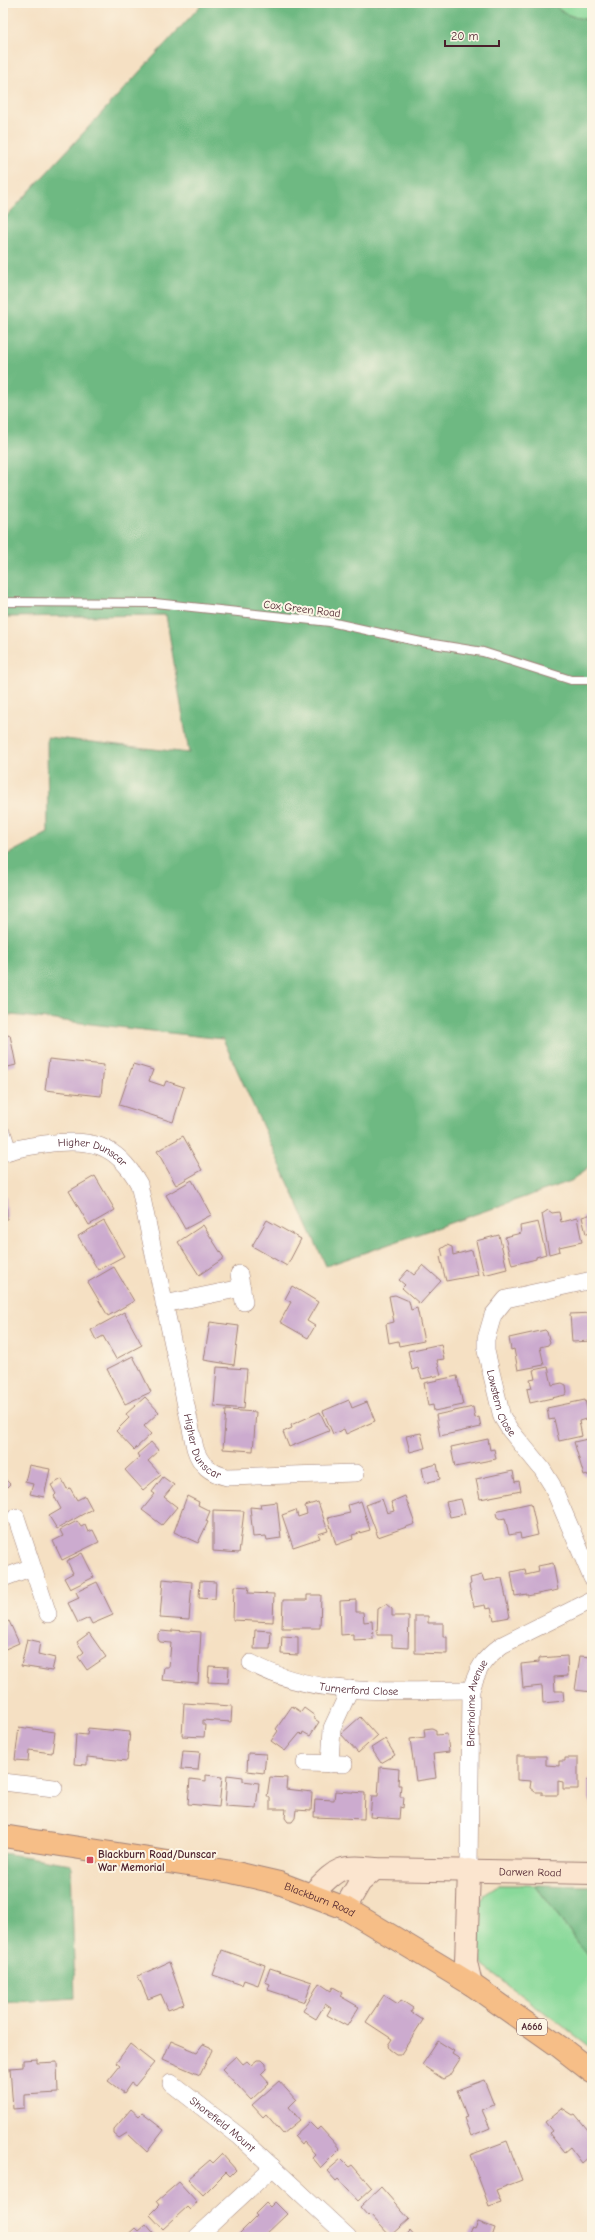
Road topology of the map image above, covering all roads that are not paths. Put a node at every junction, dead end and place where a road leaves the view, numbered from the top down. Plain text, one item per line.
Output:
1 (3, 602) edge
2 (592, 680) edge
3 (3, 1135) edge
4 (6, 1152) edge
5 (592, 1280) edge
6 (242, 1288) dead end
7 (164, 1304) junction
8 (356, 1473) dead end
9 (16, 1517) dead end
10 (32, 1567) junction
11 (3, 1578) edge
12 (592, 1578) edge
13 (592, 1600) edge
14 (48, 1614) dead end
15 (251, 1663) dead end
16 (350, 1689) junction
17 (471, 1690) junction
18 (305, 1763) dead end
19 (3, 1782) edge
20 (54, 1788) dead end
21 (3, 1836) edge
22 (375, 1869) junction
23 (469, 1870) junction
24 (592, 1873) edge
25 (311, 1895) junction
26 (345, 1908) junction
27 (471, 1984) junction
28 (592, 2072) edge
29 (171, 2083) dead end
30 (273, 2167) junction
31 (197, 2237) edge
32 (348, 2237) edge

1 - 2 lane, Cox Green Road
3 - 4 street, Higher Dunscar
4 - 7 street, Higher Dunscar
5 - 12 street, Lowstern Close
6 - 7 street
7 - 8 street, Higher Dunscar
9 - 10 street
10 - 11 street
10 - 14 street
13 - 17 street, Brierholme Avenue
15 - 16 street, Turnerford Close
16 - 17 street, Turnerford Close
16 - 18 street
17 - 23 street, Brierholme Avenue
19 - 20 street
21 - 25 highway, Blackburn Road / A666
22 - 23 main road, Darwen Road
22 - 25 main road, Darwen Road
22 - 26 main road
23 - 24 main road, Darwen Road
23 - 27 main road
25 - 26 highway, Blackburn Road / A666
26 - 27 highway, Blackburn Road / A666
27 - 28 highway, Blackburn Road / A666
29 - 30 street, Shorefield Mount
30 - 31 street
30 - 32 street, Shorefield Mount

